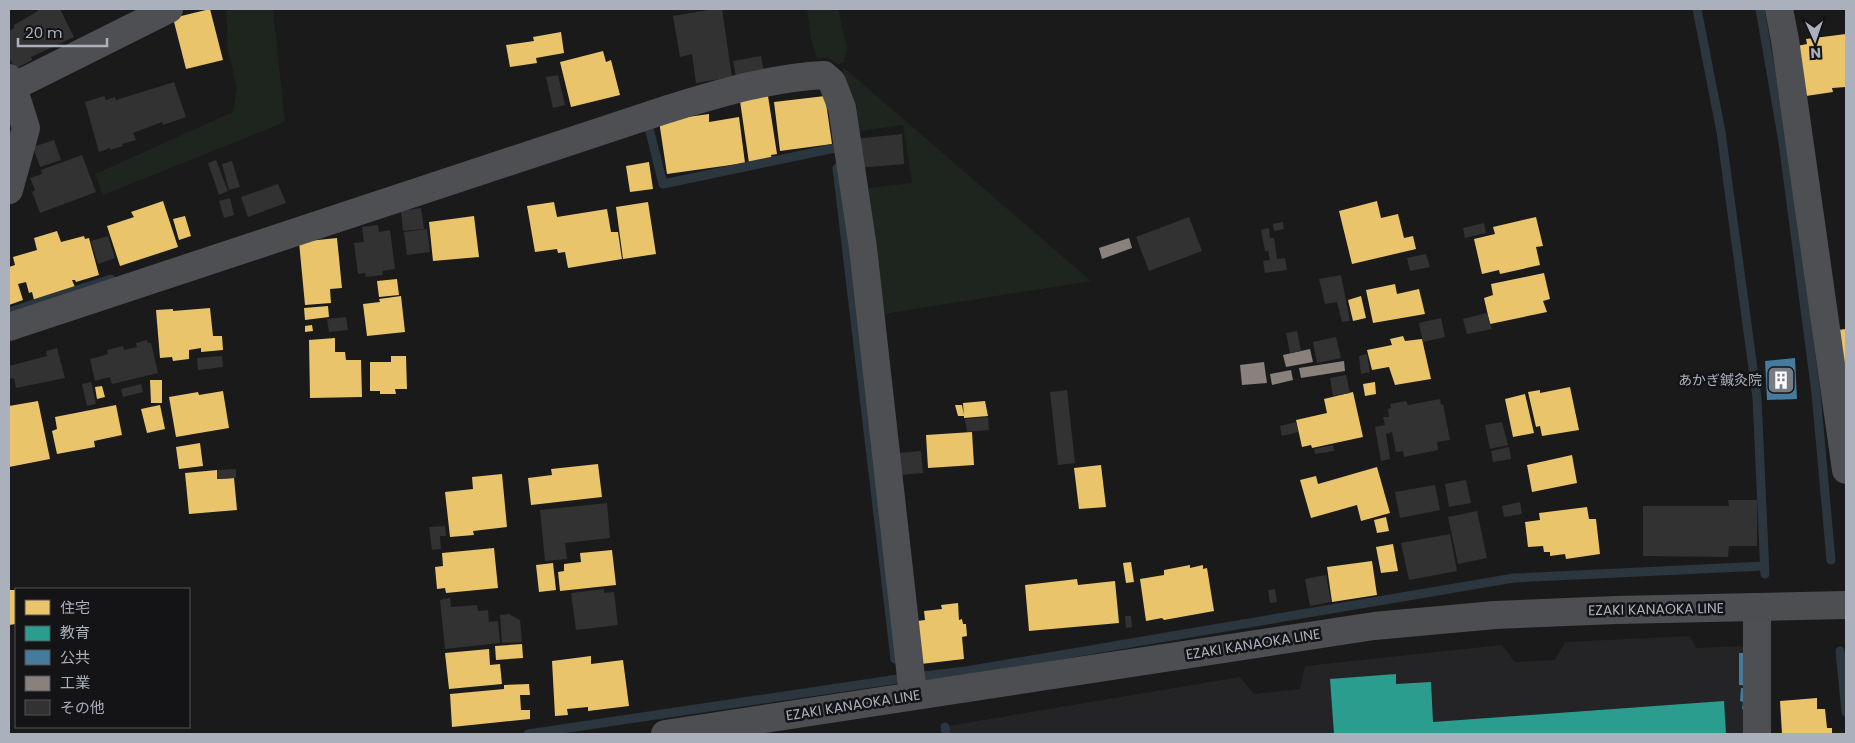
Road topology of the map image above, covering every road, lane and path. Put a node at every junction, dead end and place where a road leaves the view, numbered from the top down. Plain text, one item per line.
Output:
1 (169, 9) edge
2 (1779, 9) edge
3 (10, 84) edge
4 (9, 190) edge
5 (9, 326) edge
6 (1846, 470) edge
7 (1846, 606) edge
8 (1757, 607) junction
9 (912, 684) junction
10 (666, 734) edge
11 (1757, 734) edge

1 - 3 street
2 - 6 street
3 - 4 street
5 - 9 street
7 - 8 main road, EZAKI KANAOKA LINE
8 - 9 main road, EZAKI KANAOKA LINE
8 - 11 street
9 - 10 main road, EZAKI KANAOKA LINE

